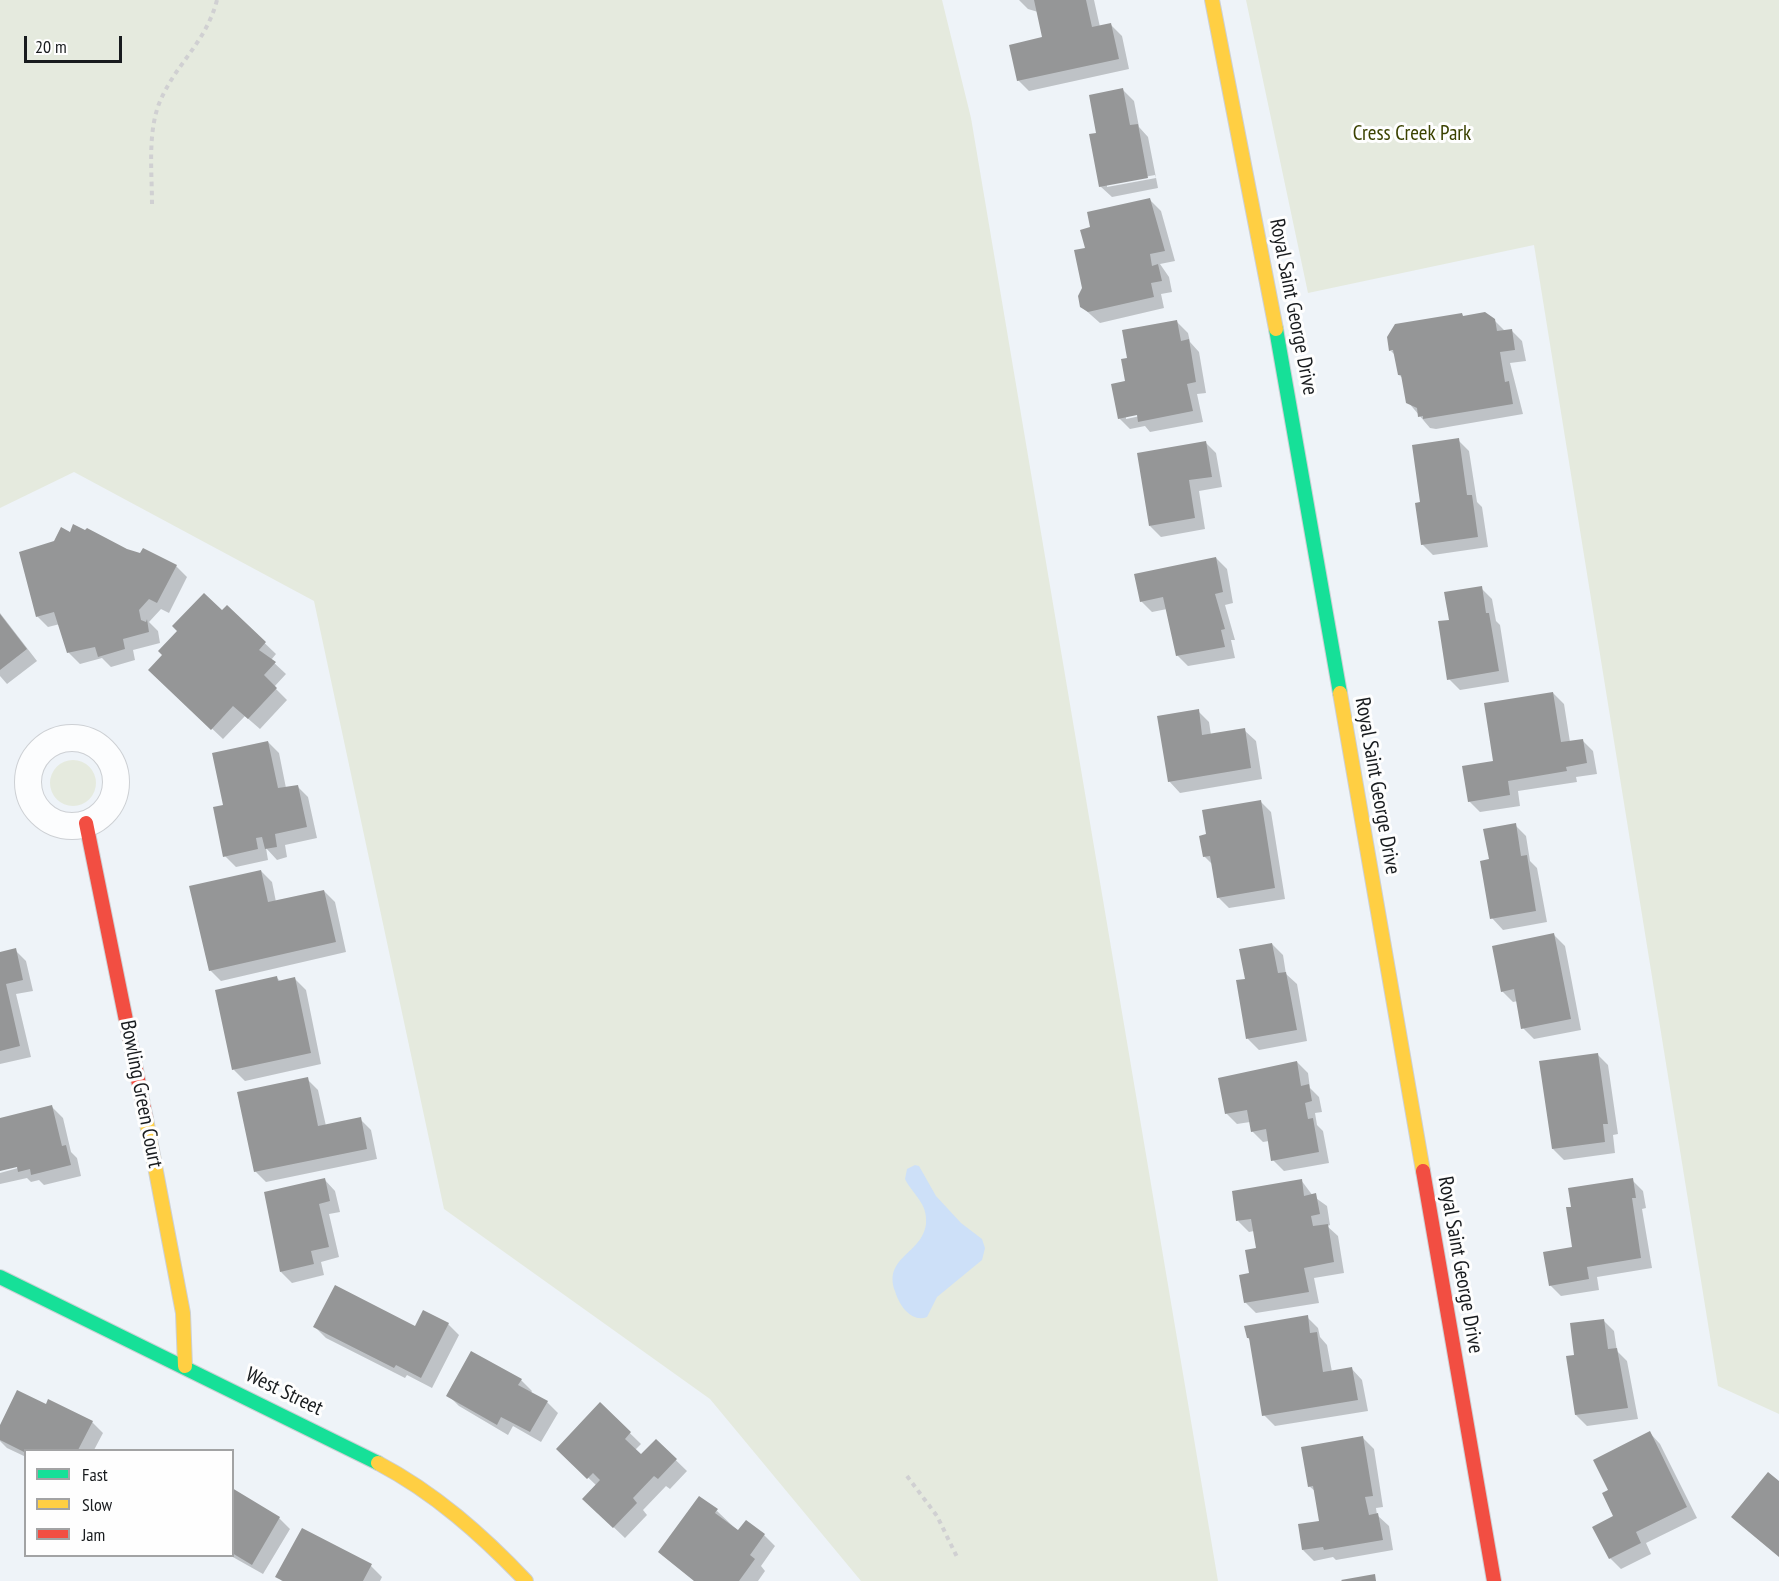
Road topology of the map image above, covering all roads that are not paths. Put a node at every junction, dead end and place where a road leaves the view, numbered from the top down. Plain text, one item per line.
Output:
1 (1212, 0) edge
2 (86, 823) dead end
3 (0, 1277) edge
4 (185, 1366) junction
5 (526, 1581) edge
6 (1494, 1581) edge

1 - 6 street, Royal Saint George Drive
2 - 4 street, Bowling Green Court
3 - 4 street, West Street
4 - 5 street, West Street

